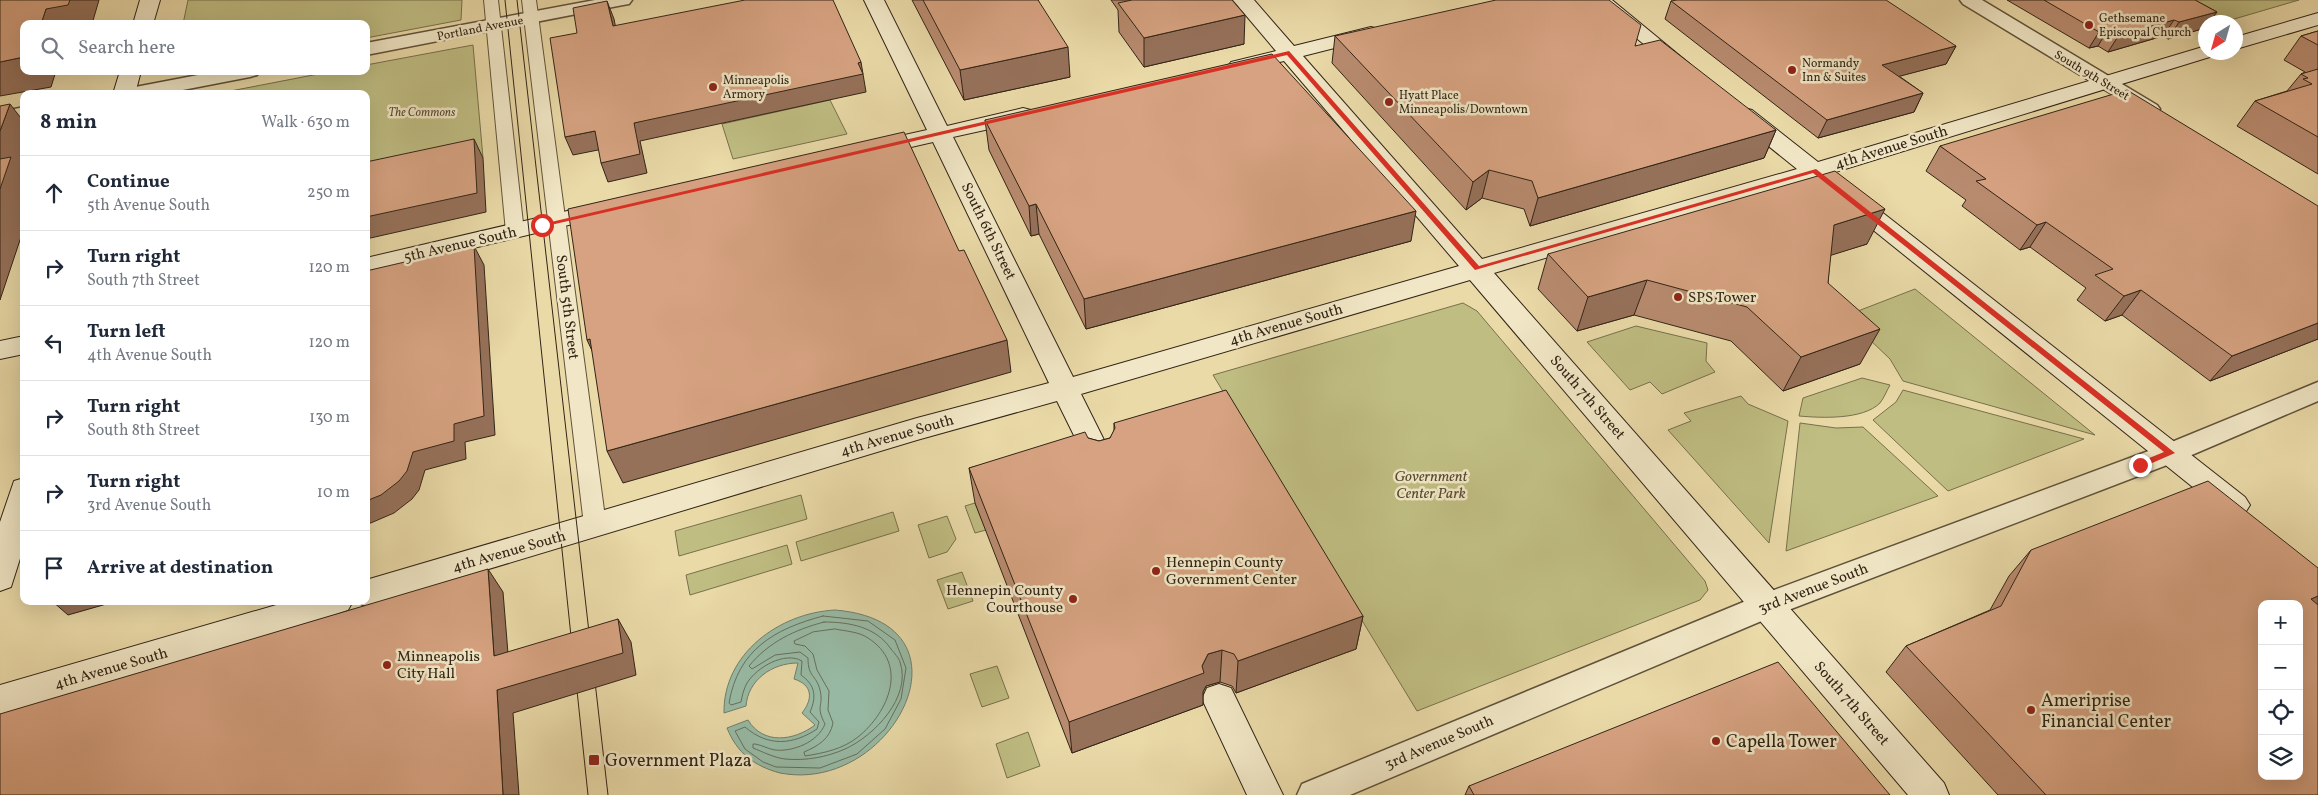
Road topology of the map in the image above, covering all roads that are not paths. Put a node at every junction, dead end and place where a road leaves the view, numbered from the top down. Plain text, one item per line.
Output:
1 (150, 0) edge
2 (491, 0) edge
3 (623, 0) edge
4 (874, 0) edge
5 (1243, 0) edge
6 (1600, 0) edge
7 (1969, 0) edge
8 (530, 9) edge
9 (2318, 19) edge
10 (144, 20) edge
11 (493, 25) junction
12 (1388, 30) edge
13 (2243, 41) edge
14 (370, 48) edge
15 (1289, 53) junction
16 (2198, 54) edge
17 (1218, 70) edge
18 (1694, 74) edge
19 (129, 75) edge
20 (229, 75) edge
21 (2104, 81) junction
22 (125, 90) edge
23 (151, 90) edge
24 (1725, 99) edge
25 (1039, 111) edge
26 (20, 114) edge
27 (0, 118) edge
28 (2165, 119) edge
29 (941, 132) junction
30 (852, 153) edge
31 (1814, 171) junction
32 (631, 204) edge
33 (557, 221) junction
34 (514, 232) junction
35 (370, 265) edge
36 (1477, 269) junction
37 (20, 346) edge
38 (0, 350) edge
39 (1065, 388) junction
40 (2318, 391) edge
41 (2171, 453) junction
42 (1101, 462) edge
43 (20, 504) edge
44 (2252, 519) edge
45 (595, 525) junction
46 (0, 578) edge
47 (370, 592) edge
48 (324, 605) edge
49 (1768, 605) junction
50 (1219, 699) dead end
51 (0, 700) edge
52 (1265, 795) edge
53 (1313, 795) edge
54 (1931, 795) edge

1 - 10 main road
2 - 11 street
3 - 8 street, Portland Avenue
4 - 29 main road, South 6th Street
5 - 15 main road, South 7th Street
6 - 18 main road
7 - 21 street, South 9th Street
8 - 11 street, Portland Avenue
8 - 33 street, South 5th Street
9 - 13 main road
11 - 14 street, Portland Avenue
11 - 34 street
12 - 15 main road
15 - 17 main road
15 - 36 main road, South 7th Street
16 - 21 main road, 4th Avenue South
19 - 22 main road
20 - 23 street
21 - 28 street, South 9th Street
21 - 31 main road, 4th Avenue South
24 - 31 main road
25 - 29 main road
26 - 27 street
29 - 30 main road
29 - 39 main road, South 6th Street
31 - 36 main road, 4th Avenue South
31 - 41 main road
32 - 33 main road, 5th Avenue South
33 - 34 main road, 5th Avenue South
33 - 45 street, South 5th Street
34 - 35 main road, 5th Avenue South
36 - 39 main road, 4th Avenue South
36 - 49 main road, South 7th Street
37 - 38 main road
39 - 42 main road, South 6th Street
39 - 45 main road, 4th Avenue South
40 - 41 street, 3rd Avenue South
41 - 44 main road
41 - 49 street, 3rd Avenue South
43 - 46 main road
45 - 47 main road, 4th Avenue South
48 - 51 main road, 4th Avenue South
49 - 53 street, 3rd Avenue South
49 - 54 main road, South 7th Street
50 - 52 main road

